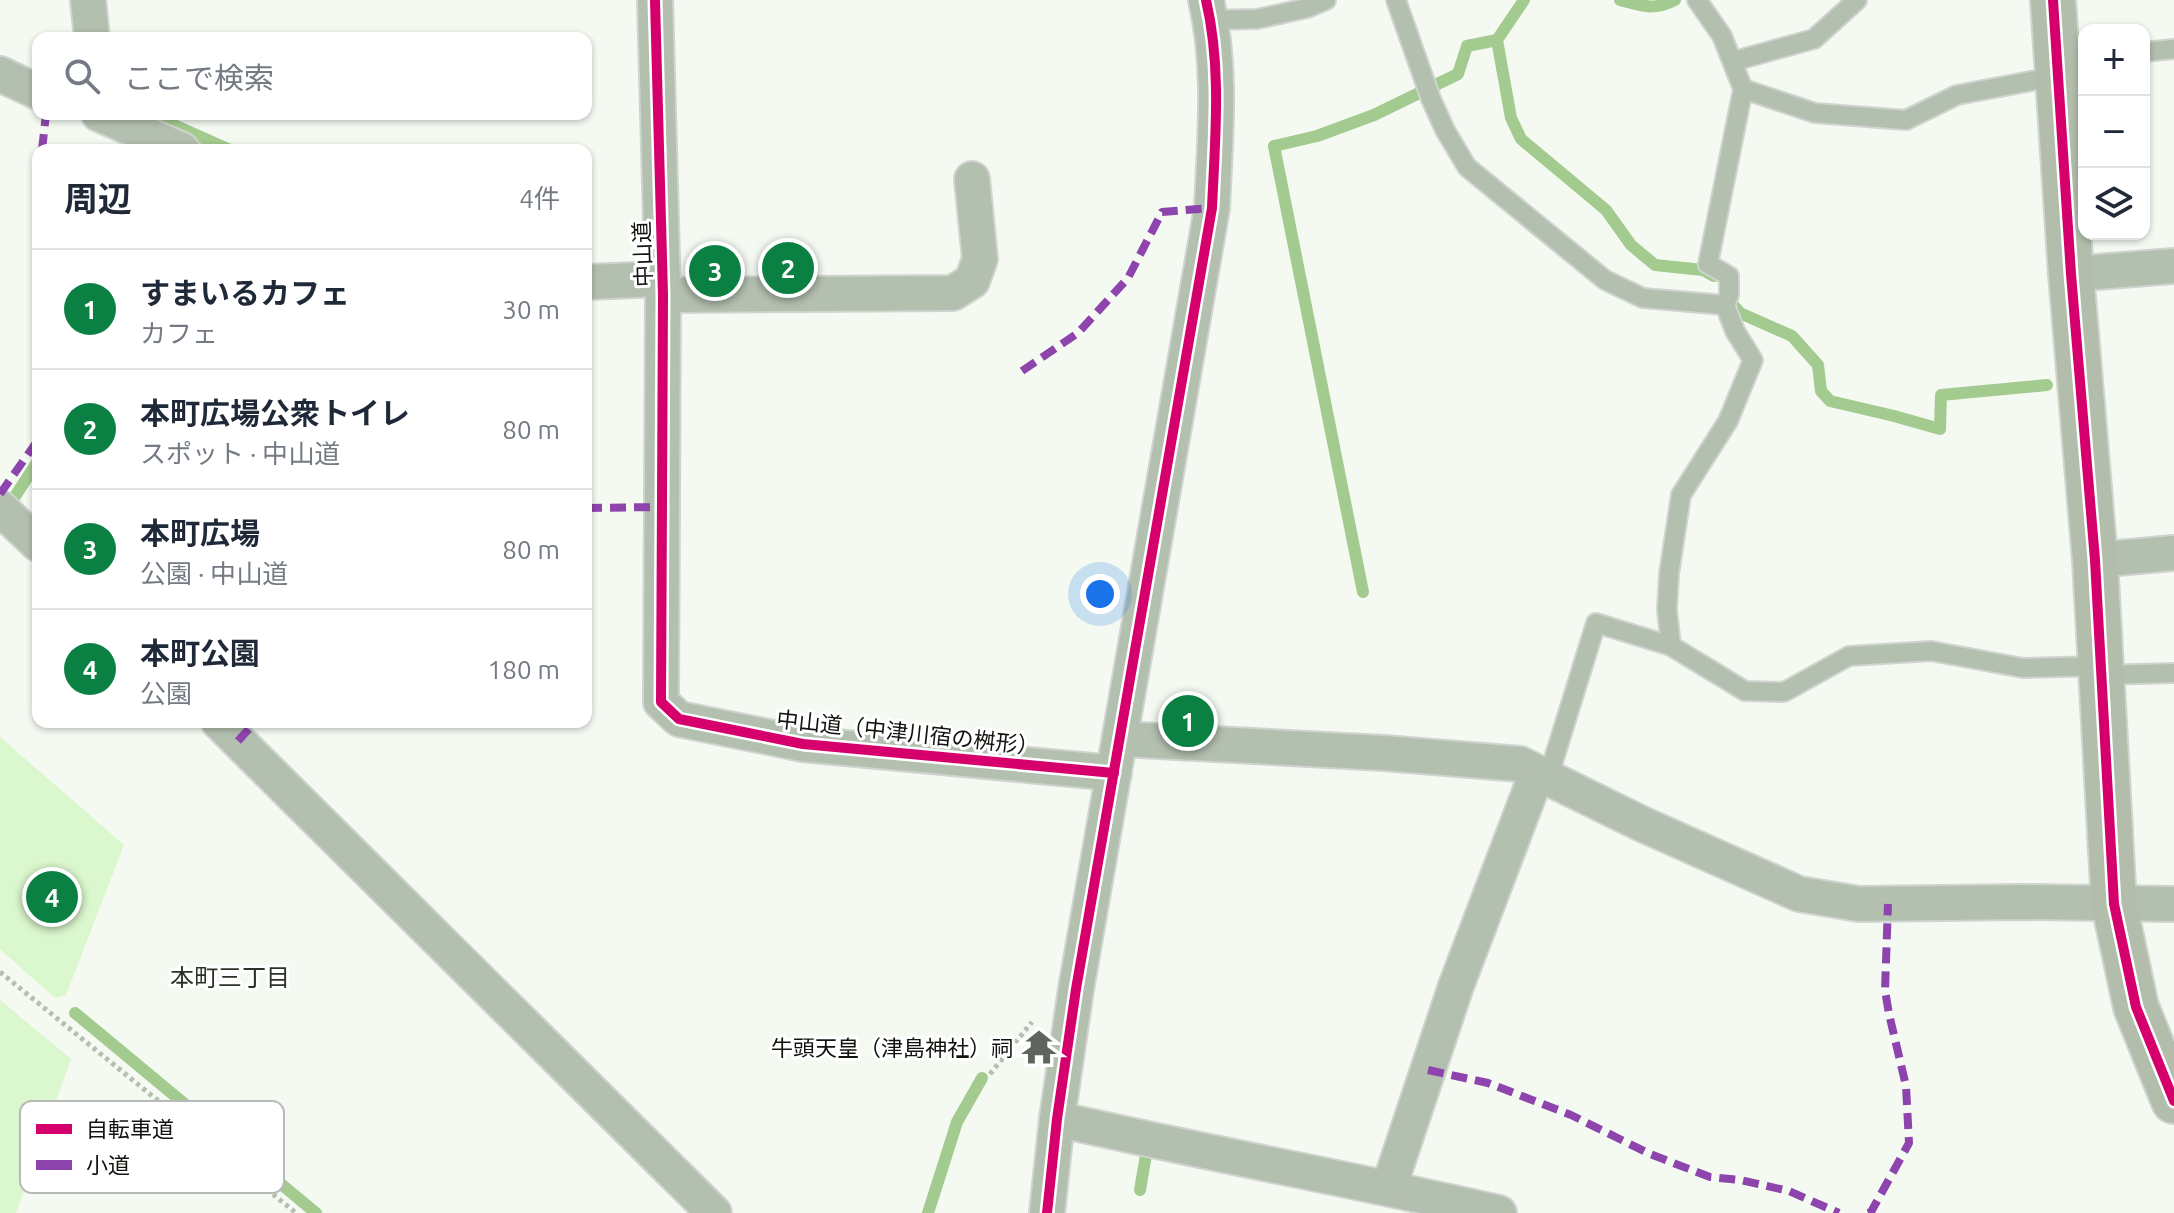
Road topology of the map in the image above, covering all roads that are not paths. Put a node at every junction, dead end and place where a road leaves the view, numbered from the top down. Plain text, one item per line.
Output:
1 (88, 0) edge
2 (655, 0) edge
3 (1326, 0) edge
4 (1396, 0) edge
5 (1697, 0) edge
6 (1857, 0) edge
7 (2053, 0) edge
8 (1208, 10) edge
9 (91, 32) edge
10 (2174, 49) edge
11 (2150, 51) edge
12 (1734, 61) junction
13 (2062, 66) junction
14 (0, 74) edge
15 (32, 89) edge
16 (1743, 89) junction
17 (113, 120) edge
18 (168, 144) edge
19 (972, 179) dead end
20 (2174, 266) edge
21 (2071, 274) junction
22 (592, 282) edge
23 (662, 287) junction
24 (1727, 300) junction
25 (660, 507) joint
26 (0, 508) edge
27 (32, 538) edge
28 (2174, 553) edge
29 (2095, 560) junction
30 (1671, 646) junction
31 (2101, 670) junction
32 (2174, 673) edge
33 (225, 728) edge
34 (1121, 739) junction
35 (1114, 773) junction
36 (1543, 776) junction
37 (2114, 904) junction
38 (2174, 904) edge
39 (2174, 1101) edge
40 (1057, 1119) junction
41 (1389, 1187) junction
42 (714, 1213) edge
43 (1047, 1213) edge
44 (1499, 1213) edge

1 - 9 street
2 - 23 street, 中山道
3 - 8 lane
4 - 24 lane
5 - 12 lane
6 - 12 lane
7 - 13 street
8 - 34 street
10 - 11 lane
12 - 16 lane
13 - 16 lane
13 - 21 street
14 - 15 street
16 - 24 lane
17 - 18 street
19 - 23 street
20 - 21 street
21 - 29 street
22 - 23 street
23 - 25 street, 中山道
24 - 30 lane
25 - 35 street, 中山道（中津川宿の桝形）
26 - 27 street
28 - 29 street
29 - 31 street
30 - 31 lane
30 - 36 lane
31 - 32 lane
31 - 37 street
33 - 42 street
34 - 35 street
34 - 36 street
35 - 40 street
36 - 37 street
36 - 41 street
37 - 38 street
37 - 39 street
40 - 41 street
40 - 43 street
41 - 44 street

